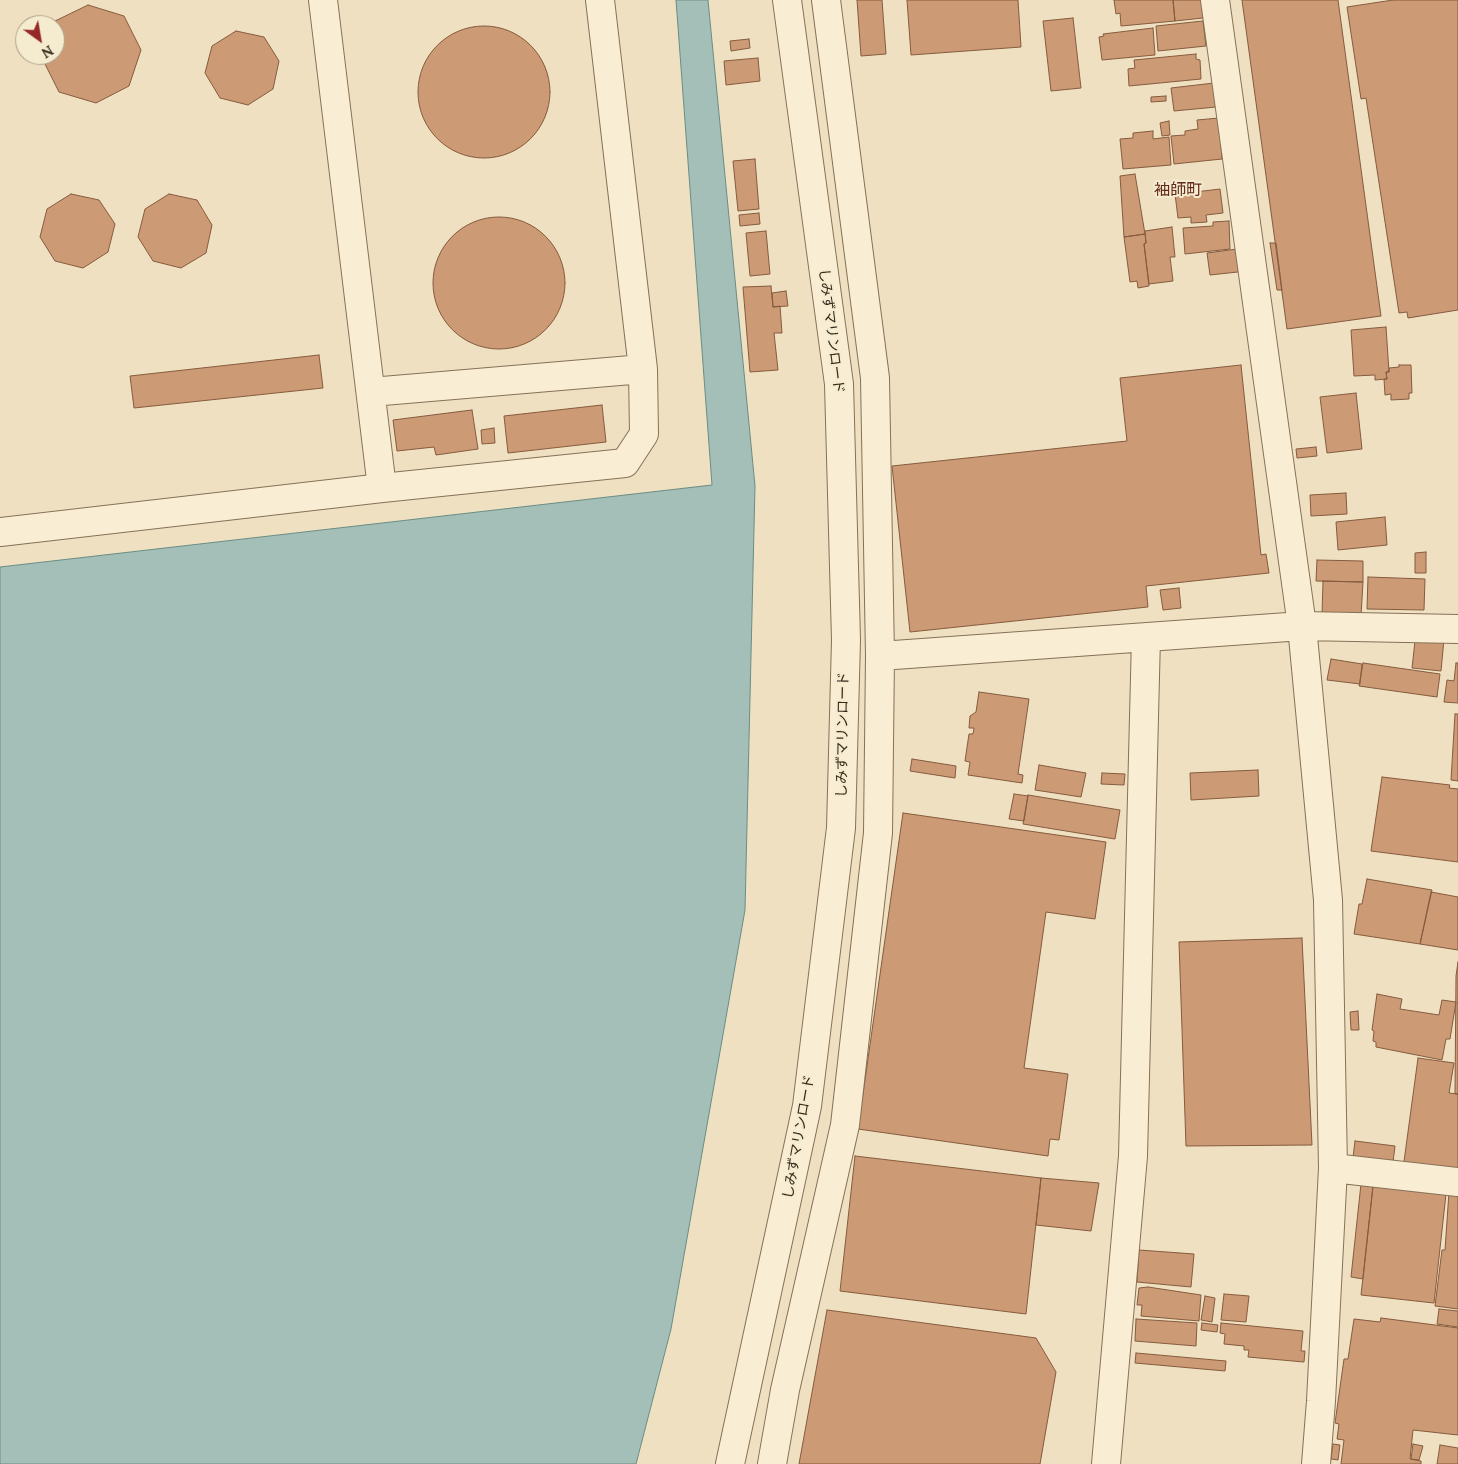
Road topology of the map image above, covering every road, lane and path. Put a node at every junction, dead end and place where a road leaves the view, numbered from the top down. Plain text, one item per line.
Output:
1 (323, 0) edge
2 (600, 0) edge
3 (787, 0) edge
4 (826, 0) edge
5 (1215, 0) edge
6 (643, 369) junction
7 (371, 392) junction
8 (382, 488) junction
9 (0, 532) edge
10 (1302, 626) junction
11 (1458, 629) edge
12 (1146, 637) junction
13 (880, 656) junction
14 (1333, 1168) junction
15 (1458, 1182) edge
16 (730, 1464) edge
17 (772, 1464) edge
18 (1106, 1464) edge
19 (1316, 1464) edge

1 - 7 street
2 - 6 street
3 - 16 street, しみずマリンロード
4 - 13 street
5 - 10 street
6 - 7 street
6 - 8 street
7 - 8 street
8 - 9 street
10 - 11 street
10 - 12 street
10 - 14 street
12 - 13 street
12 - 18 street
13 - 17 street
14 - 15 street
14 - 19 street

